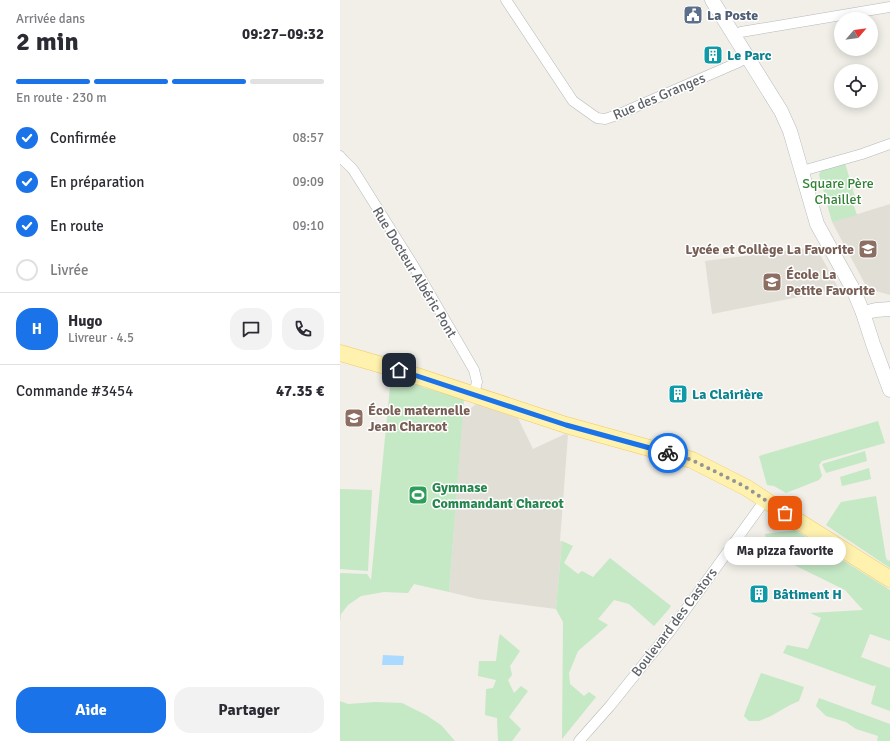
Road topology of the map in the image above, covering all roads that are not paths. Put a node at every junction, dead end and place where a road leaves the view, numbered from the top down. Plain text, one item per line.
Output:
1 (506, 0) edge
2 (712, 0) edge
3 (890, 7) edge
4 (735, 36) junction
5 (748, 57) junction
6 (890, 144) edge
7 (340, 156) edge
8 (802, 171) junction
9 (890, 309) edge
10 (863, 313) junction
11 (340, 353) edge
12 (890, 390) edge
13 (474, 394) junction
14 (765, 500) junction
15 (890, 579) edge
16 (579, 741) edge

1 - 5 street, Rue des Granges
2 - 4 main road
3 - 4 street
4 - 5 main road
5 - 8 main road
6 - 8 street
7 - 13 street, Rue Docteur Albéric Pont
8 - 10 main road
9 - 10 main road
10 - 12 main road
11 - 13 main road
13 - 14 main road
14 - 15 main road
14 - 16 street, Boulevard des Castors

